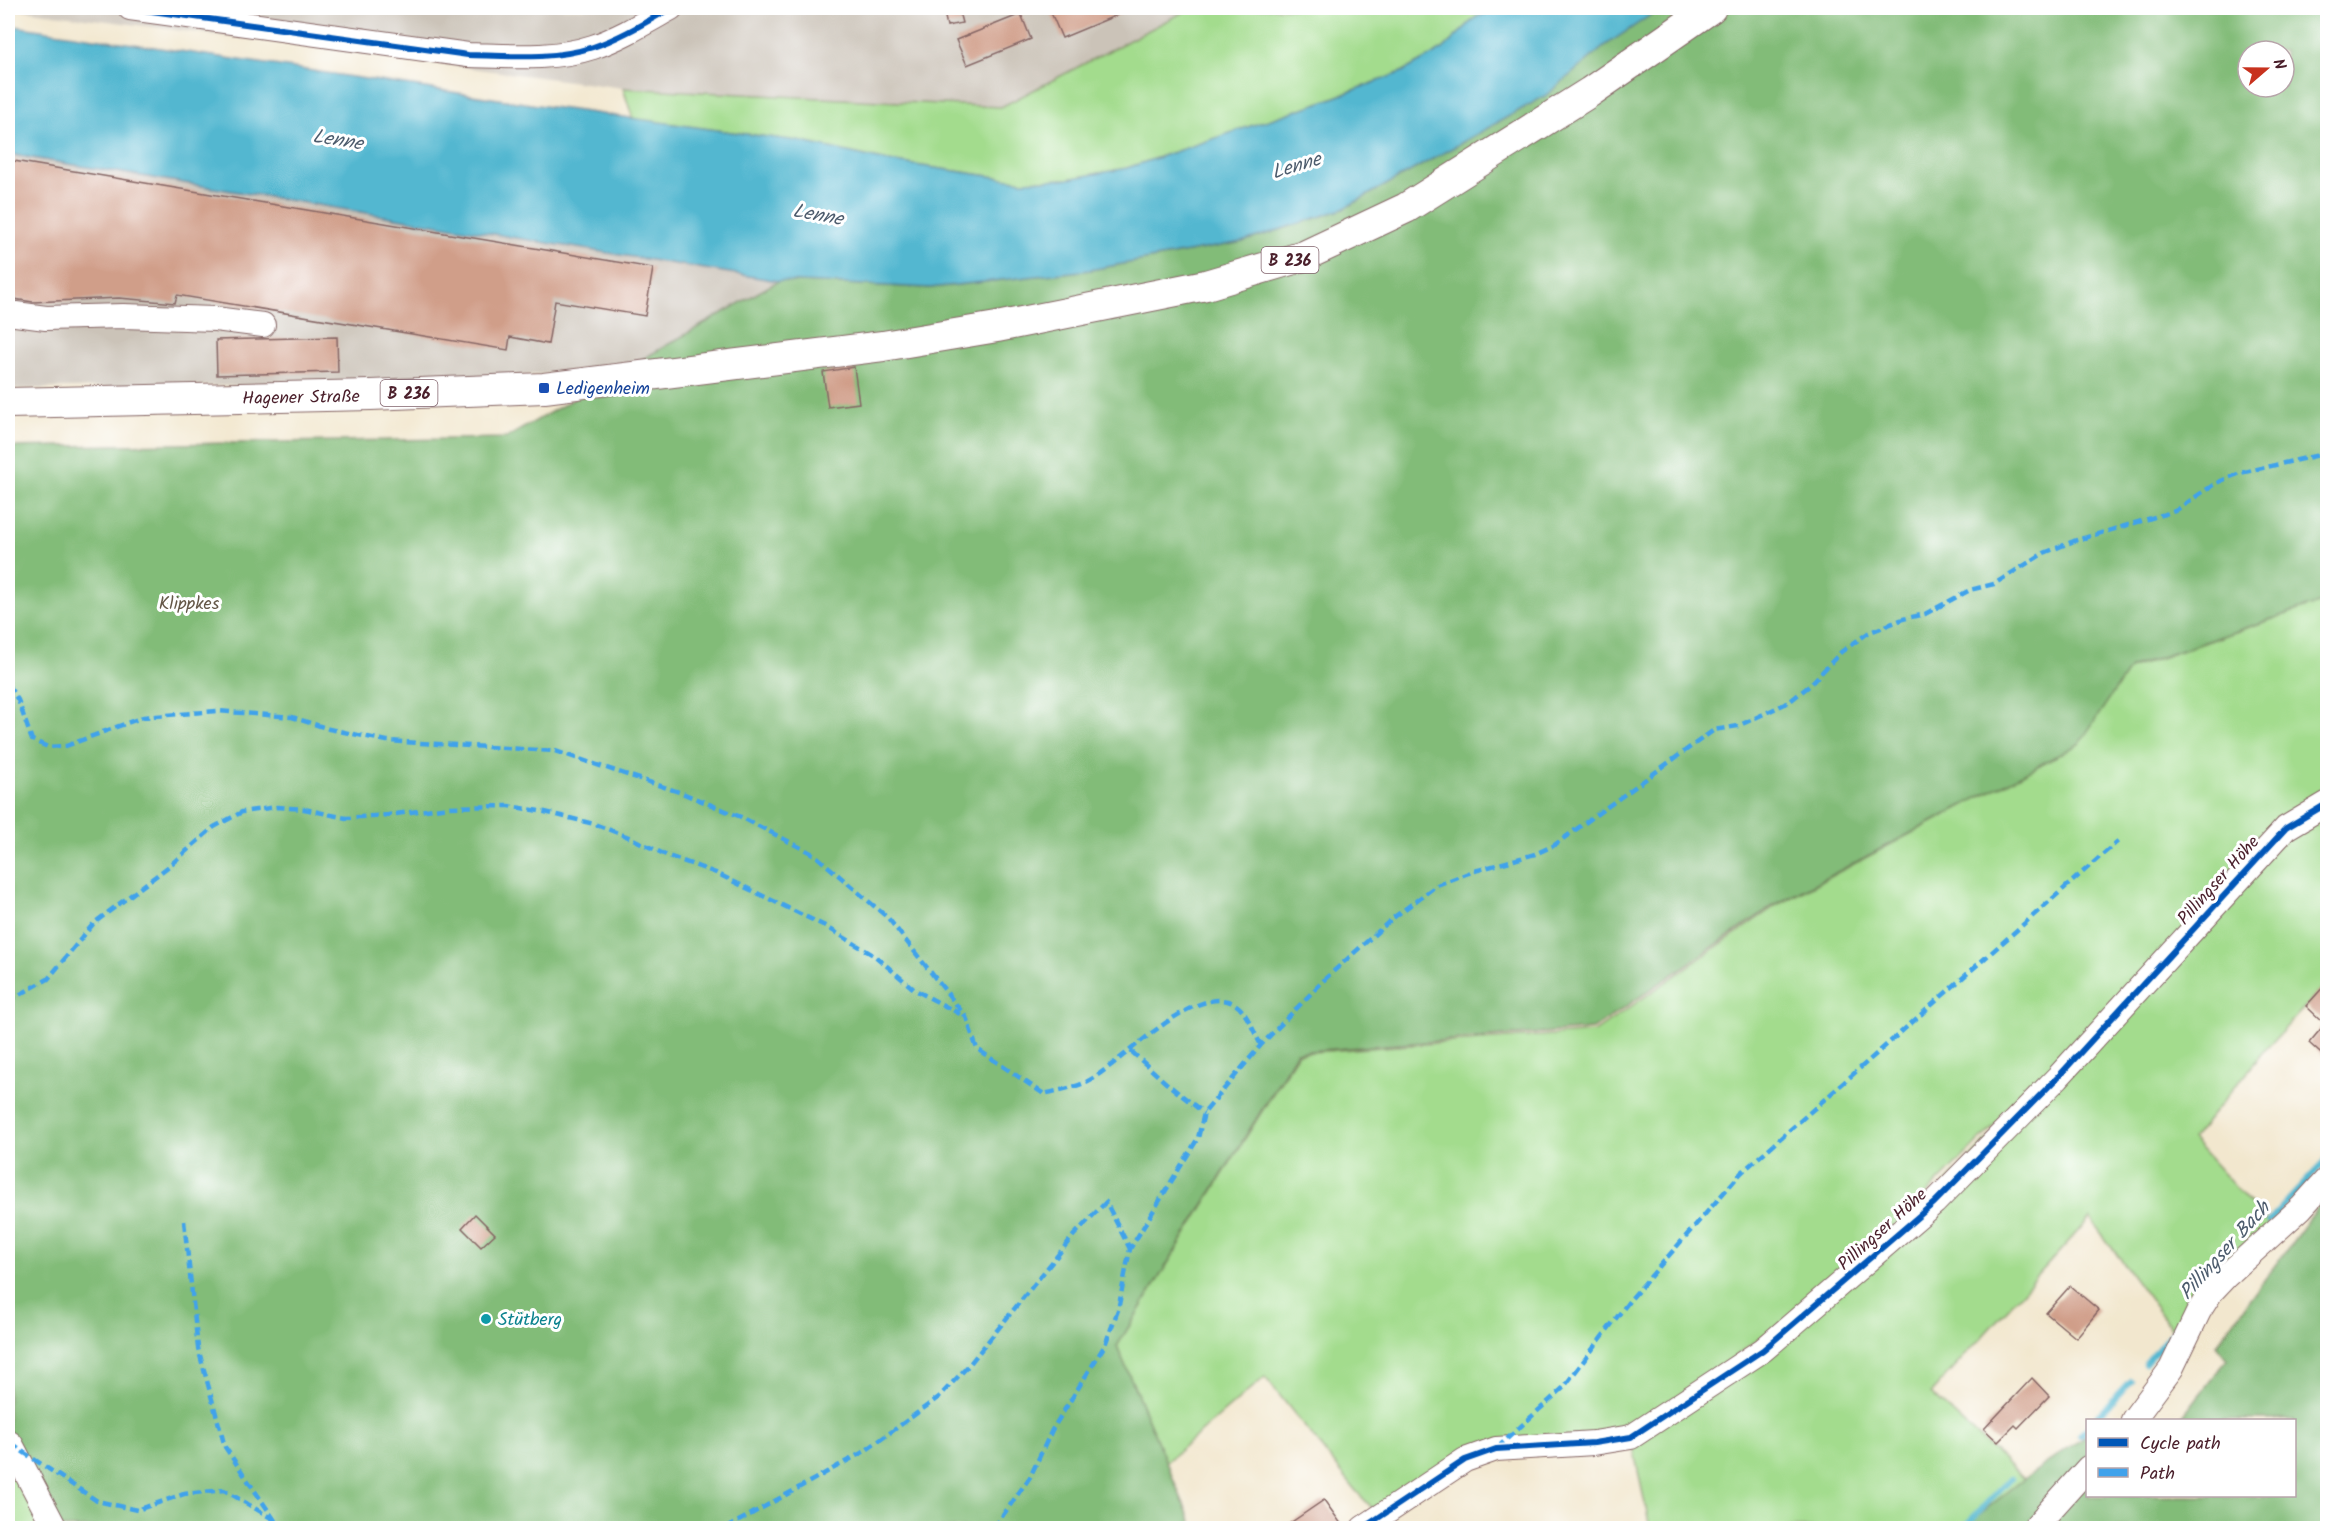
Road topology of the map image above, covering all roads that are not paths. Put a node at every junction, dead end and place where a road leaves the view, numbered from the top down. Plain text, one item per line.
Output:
1 (130, 8) edge
2 (671, 8) edge
3 (1711, 8) edge
4 (8, 313) edge
5 (263, 325) dead end
6 (8, 403) edge
7 (2328, 803) edge
8 (2328, 1178) edge
9 (2134, 1419) edge
10 (8, 1442) edge
11 (2086, 1470) edge
12 (55, 1528) edge
13 (1363, 1528) edge
14 (2034, 1528) edge

1 - 2 street
3 - 6 main road, Hagener Straße / B 236
4 - 5 street
7 - 13 street, Pillingser Höhe
8 - 9 street
10 - 12 street
11 - 14 street

